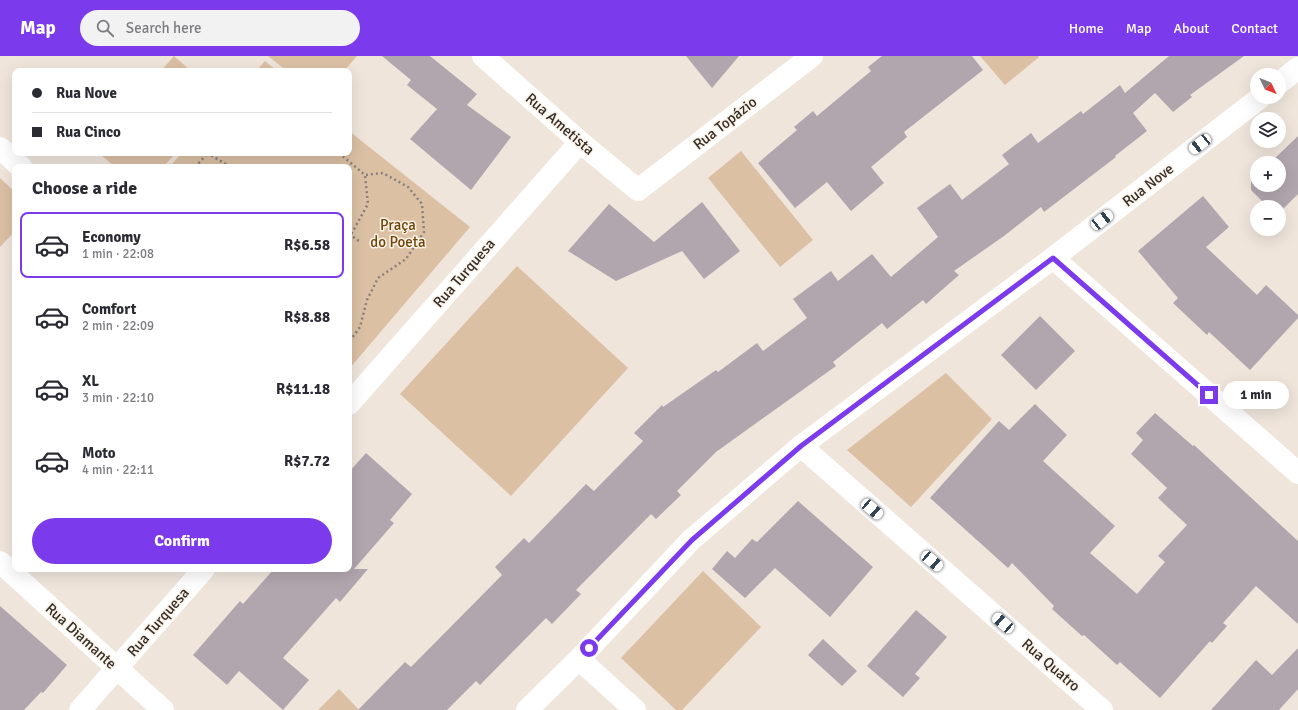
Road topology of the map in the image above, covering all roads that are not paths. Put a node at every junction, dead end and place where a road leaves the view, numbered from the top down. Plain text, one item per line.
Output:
1 (483, 56) edge
2 (812, 56) edge
3 (1298, 68) edge
4 (1286, 77) edge
5 (1252, 104) edge
6 (580, 142) junction
7 (0, 148) edge
8 (18, 164) edge
9 (638, 190) joint
10 (1053, 258) junction
11 (352, 401) edge
12 (801, 446) junction
13 (1298, 473) edge
14 (0, 562) edge
15 (201, 572) edge
16 (579, 658) junction
17 (117, 668) junction
18 (80, 710) edge
19 (163, 710) edge
20 (527, 710) edge
21 (635, 710) edge
22 (1102, 710) edge

1 - 6 street, Rua Ametista
2 - 9 street, Rua Topázio
3 - 4 street
5 - 10 street, Rua Nove
6 - 9 street, Rua Ametista
6 - 11 street, Rua Turquesa
7 - 8 street
10 - 12 street, Rua Nove
10 - 13 street
12 - 16 street, Rua Nove
12 - 22 street, Rua Quatro
14 - 17 street, Rua Diamante
15 - 17 street, Rua Turquesa
16 - 20 street, Rua Nove
16 - 21 street
17 - 18 street, Rua Turquesa
17 - 19 street, Rua Diamante

